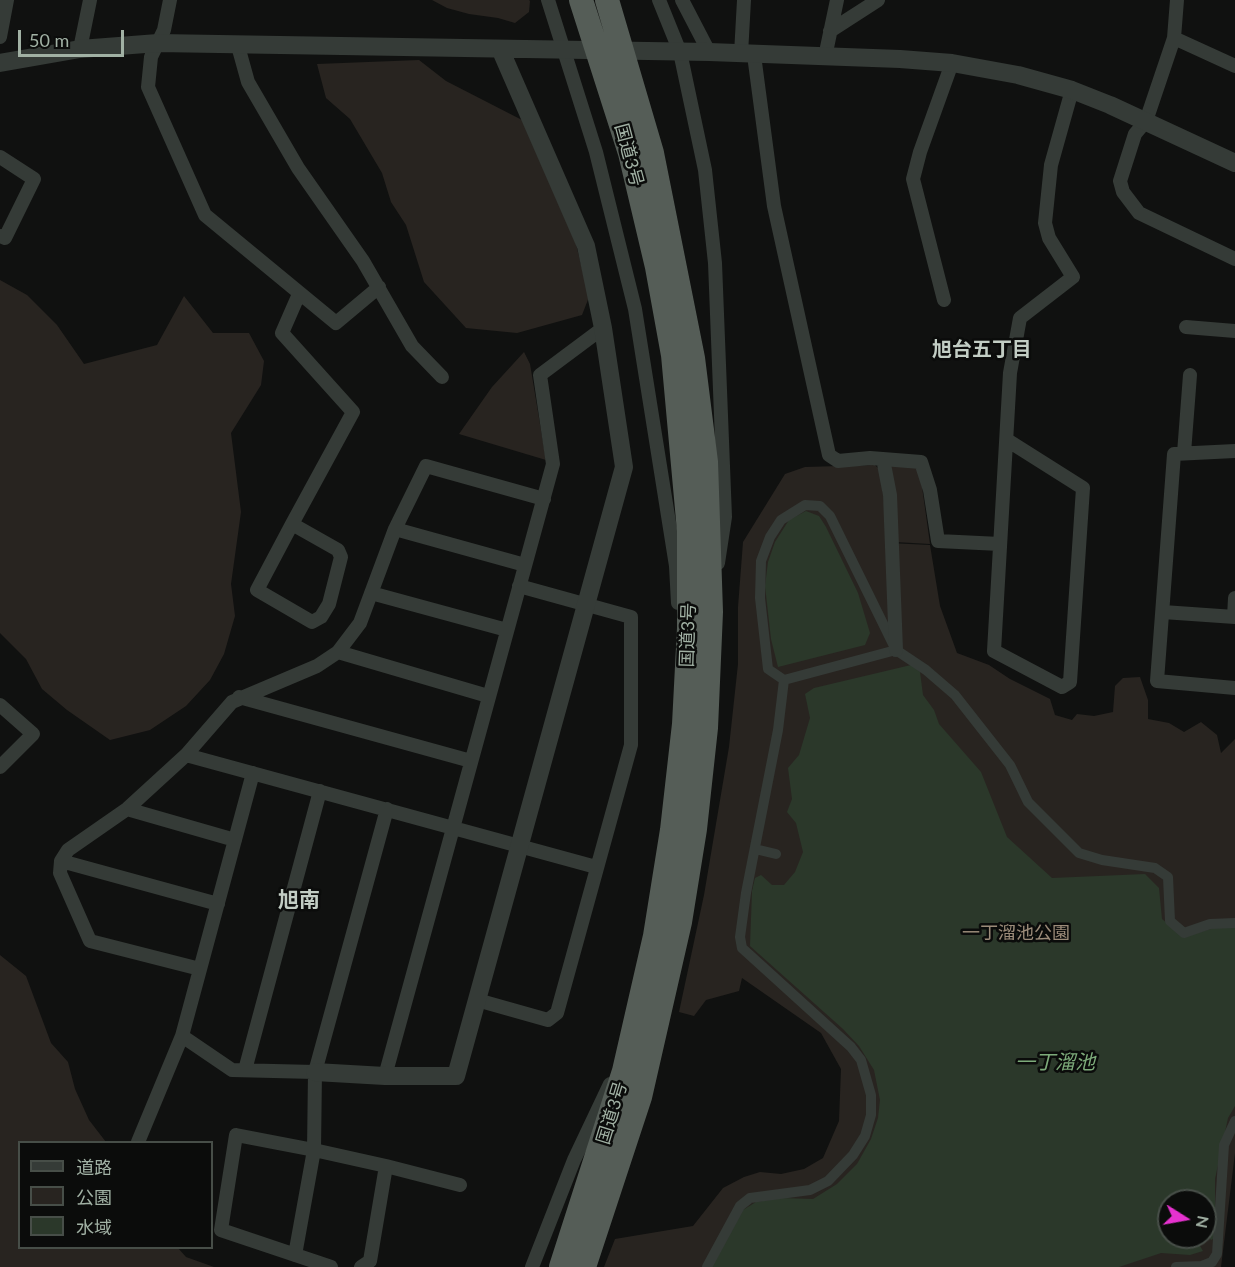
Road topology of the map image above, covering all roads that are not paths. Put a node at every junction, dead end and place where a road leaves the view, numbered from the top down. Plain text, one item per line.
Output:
1 (7, 0) edge
2 (90, 0) edge
3 (170, 0) edge
4 (548, 0) edge
5 (581, 0) edge
6 (607, 0) edge
7 (659, 0) edge
8 (682, 0) edge
9 (744, 0) edge
10 (837, 0) edge
11 (878, 0) edge
12 (1178, 0) edge
13 (830, 31) junction
14 (605, 35) junction
15 (0, 37) edge
16 (1174, 38) junction
17 (158, 44) junction
18 (238, 46) junction
19 (80, 49) junction
20 (564, 50) junction
21 (501, 51) junction
22 (680, 52) junction
23 (709, 52) junction
24 (747, 54) junction
25 (825, 57) junction
26 (0, 63) edge
27 (952, 63) junction
28 (1235, 66) edge
29 (1072, 90) junction
30 (1146, 121) junction
31 (0, 157) edge
32 (1235, 163) edge
33 (0, 236) edge
34 (1235, 260) edge
35 (379, 287) junction
36 (299, 294) junction
37 (944, 300) dead end
38 (1186, 327) dead end
39 (603, 328) junction
40 (1235, 332) edge
41 (1190, 375) dead end
42 (442, 377) dead end
43 (1007, 440) junction
44 (1235, 451) edge
45 (1184, 453) junction
46 (883, 459) junction
47 (544, 499) junction
48 (292, 524) junction
49 (394, 529) junction
50 (1000, 544) junction
51 (525, 565) junction
52 (519, 586) junction
53 (371, 593) junction
54 (1235, 598) edge
55 (586, 606) junction
56 (711, 612) junction
57 (1162, 612) junction
58 (1234, 617) edge
59 (507, 630) junction
60 (896, 650) junction
61 (338, 652) junction
62 (784, 680) junction
63 (1235, 688) edge
64 (488, 696) junction
65 (239, 697) junction
66 (0, 705) edge
67 (684, 724) junction
68 (186, 755) junction
69 (471, 761) junction
70 (0, 767) edge
71 (253, 773) junction
72 (320, 791) junction
73 (127, 809) junction
74 (387, 809) junction
75 (453, 828) junction
76 (234, 840) junction
77 (520, 845) junction
78 (755, 849) junction
79 (776, 854) dead end
80 (62, 861) junction
81 (596, 867) junction
82 (218, 904) junction
83 (1235, 923) edge
84 (200, 969) junction
85 (477, 1000) junction
86 (182, 1036) junction
87 (625, 1067) junction
88 (245, 1070) junction
89 (315, 1072) junction
90 (385, 1076) junction
91 (1235, 1121) edge
92 (139, 1141) edge
93 (314, 1150) junction
94 (386, 1166) junction
95 (460, 1185) dead end
96 (295, 1255) junction
97 (331, 1267) edge
98 (361, 1267) edge
99 (532, 1267) edge
100 (561, 1267) edge
101 (584, 1267) edge
102 (706, 1267) edge
103 (1176, 1267) edge

1 - 15 street
2 - 19 street
3 - 17 street
4 - 20 street
5 - 14 highway, 国道3号
6 - 14 highway, 国道3号
7 - 22 street
8 - 23 street
9 - 24 street
10 - 13 street
11 - 13 street
12 - 16 street
13 - 25 street
14 - 56 highway, 国道3号
14 - 67 highway, 国道3号
16 - 28 street
16 - 30 street
17 - 18 street
17 - 19 street
17 - 36 street
18 - 21 street
18 - 35 street
19 - 26 street
20 - 21 street
20 - 22 street
20 - 67 street
21 - 39 street
22 - 23 street
22 - 56 street
23 - 24 street
24 - 25 street
24 - 46 street
25 - 27 street
27 - 29 street
27 - 37 street
29 - 30 street
29 - 43 street
30 - 32 street
30 - 34 street
31 - 33 street
35 - 36 street
35 - 42 street
36 - 48 street
38 - 40 street
39 - 47 street
39 - 55 street
41 - 45 street
43 - 50 street
43 - 50 street
44 - 45 street
45 - 57 street
46 - 50 street
46 - 60 street
47 - 49 street
47 - 51 street
48 - 48 street
49 - 51 street
49 - 53 street
51 - 52 street
52 - 55 street
52 - 59 street
53 - 59 street
53 - 61 street
54 - 58 street
55 - 77 street
55 - 81 street
56 - 101 highway, 国道3号
57 - 58 street
57 - 63 street
59 - 64 street
60 - 62 street
60 - 62 street
60 - 83 street
61 - 64 street
61 - 65 street
62 - 78 street
64 - 69 street
65 - 68 street
65 - 69 street
66 - 70 street
67 - 87 highway, 国道3号
68 - 71 street
68 - 73 street
69 - 75 street
71 - 72 street
71 - 76 street
72 - 74 street
72 - 88 street
73 - 76 street
73 - 80 street
74 - 75 street
74 - 89 street
75 - 77 street
75 - 90 street
76 - 82 street
77 - 81 street
77 - 85 street
78 - 79 street
78 - 102 street
80 - 82 street
80 - 84 street
81 - 85 street
82 - 84 street
84 - 86 street
85 - 90 street
86 - 88 street
86 - 92 street
87 - 99 street
87 - 100 highway, 国道3号
88 - 89 street
89 - 90 street
89 - 93 street
91 - 103 street
93 - 94 street
93 - 96 street
93 - 96 street
94 - 95 street
94 - 98 street
96 - 97 street

